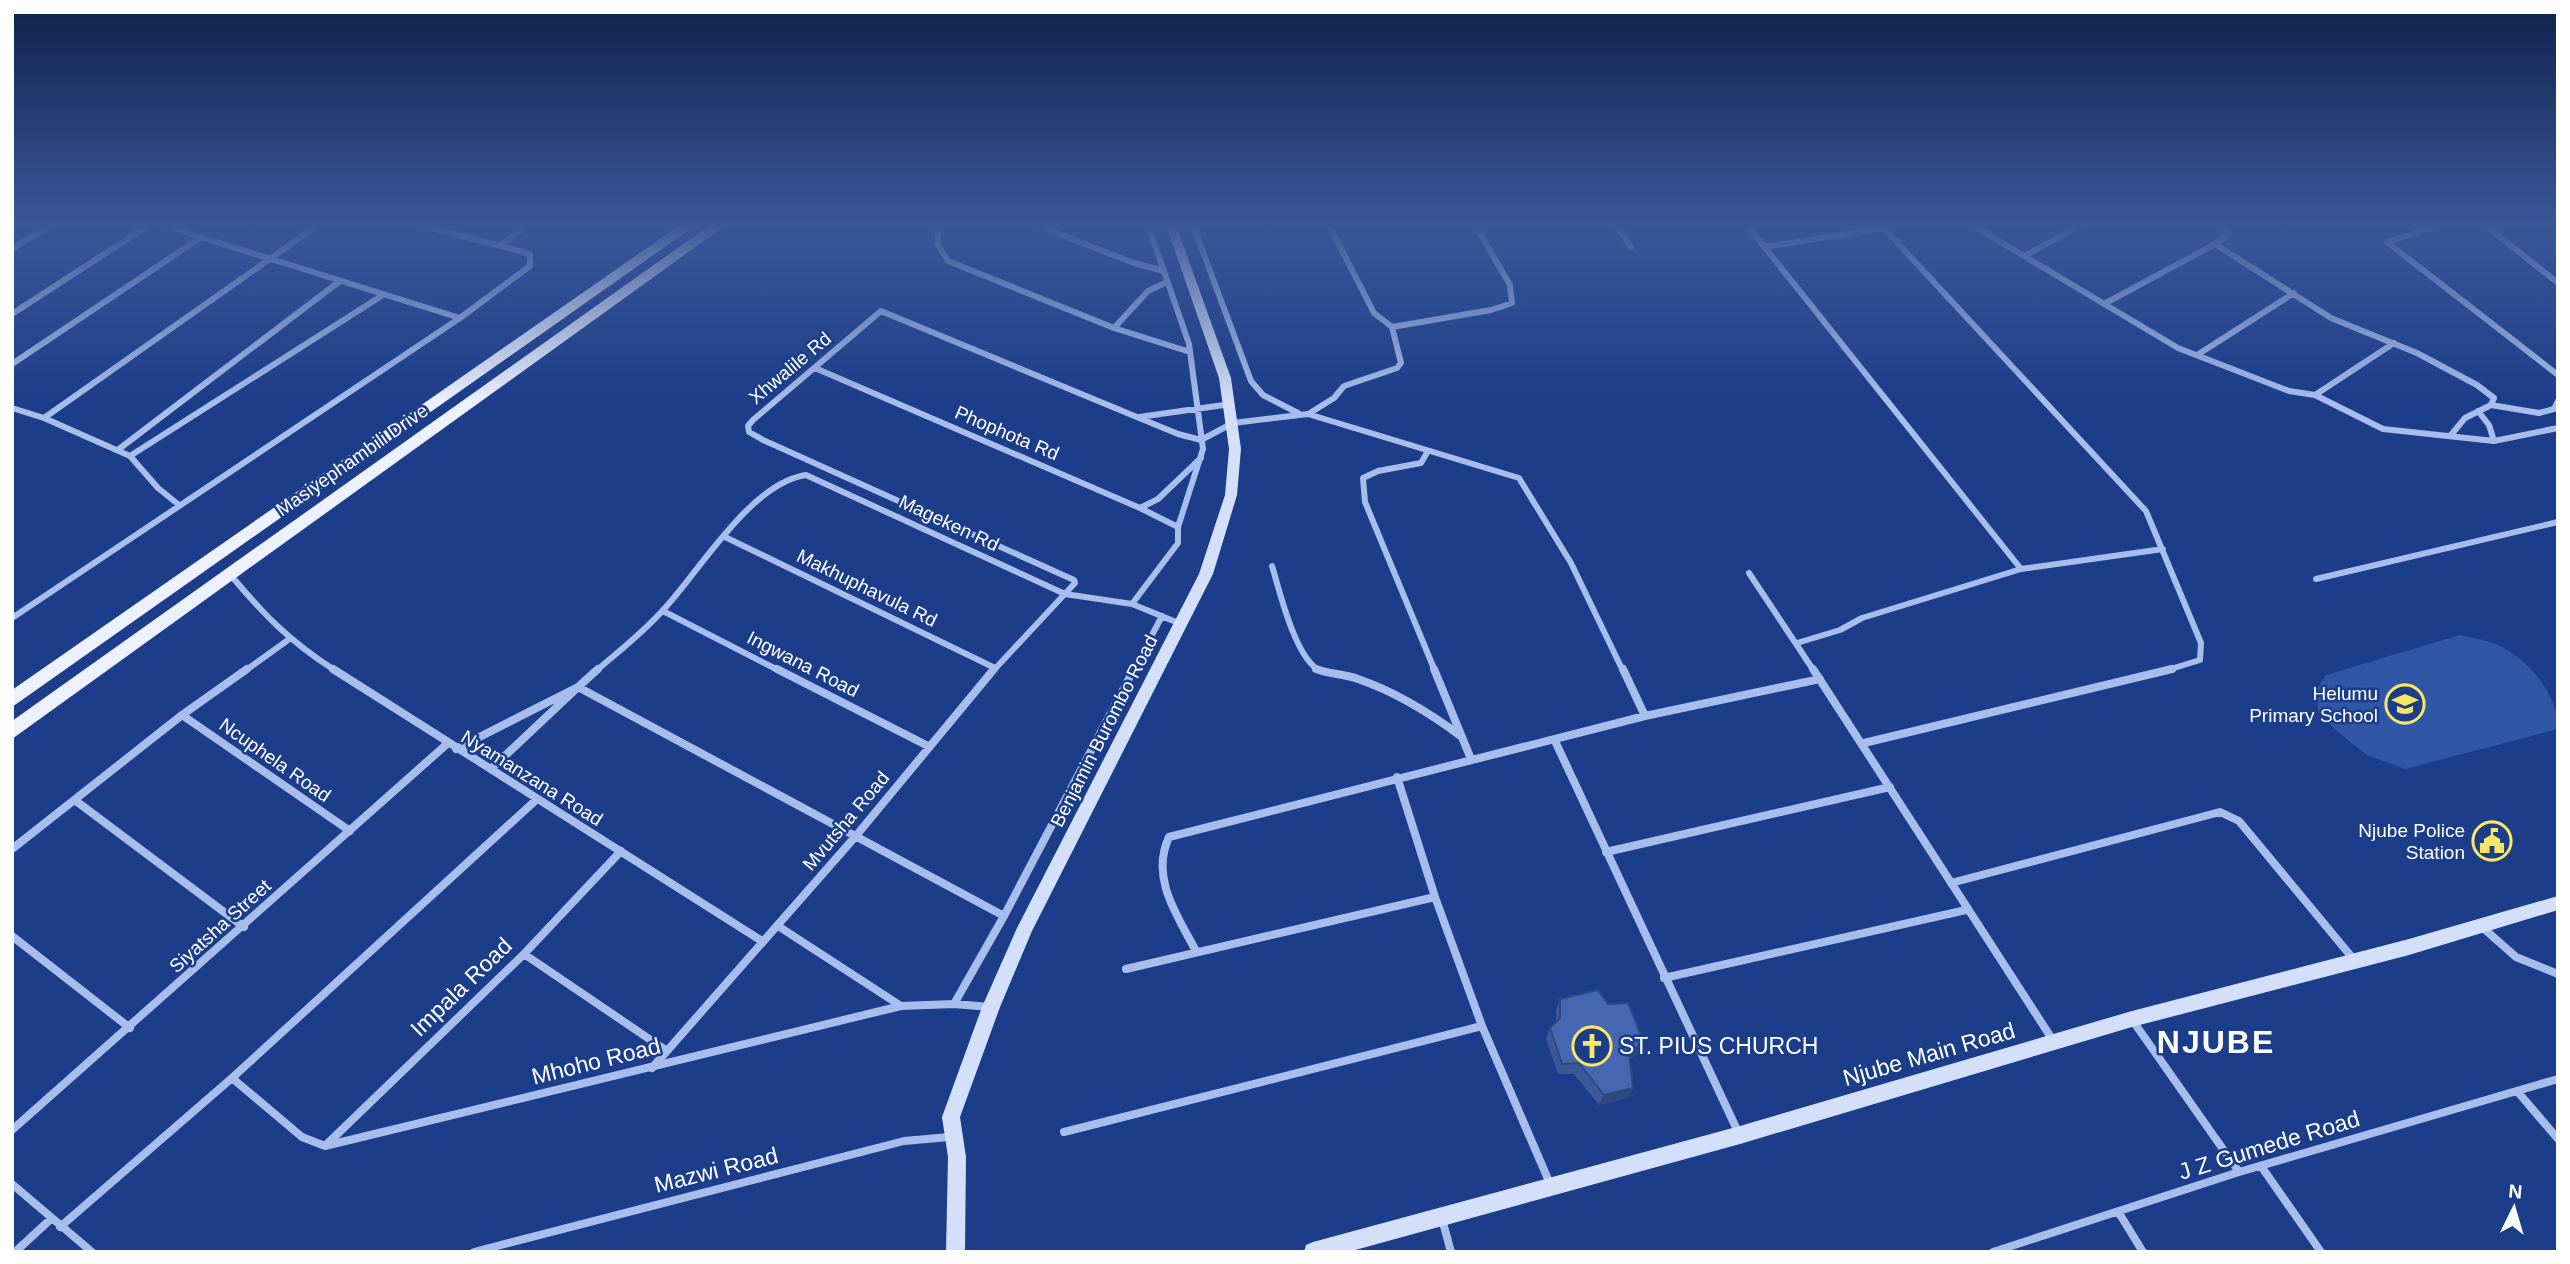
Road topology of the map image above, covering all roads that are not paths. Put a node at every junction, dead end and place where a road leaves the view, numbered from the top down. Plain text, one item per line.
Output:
1 (58, 284) edge
2 (132, 284) edge
3 (234, 284) edge
4 (336, 284) edge
5 (349, 284) edge
6 (508, 284) edge
7 (605, 284) edge
8 (636, 284) edge
9 (1004, 284) edge
10 (1163, 284) edge
11 (1168, 284) edge
12 (1192, 284) edge
13 (1215, 284) edge
14 (1359, 284) edge
15 (1509, 284) edge
16 (1794, 284) edge
17 (1937, 284) edge
18 (2071, 284) edge
19 (2141, 284) edge
20 (2279, 284) edge
21 (2441, 284) edge
22 (2294, 293) junction
23 (383, 295) junction
24 (2104, 304) junction
25 (12, 314) edge
26 (460, 318) junction
27 (1392, 327) junction
28 (1114, 328) junction
29 (2394, 343) junction
30 (1190, 352) junction
31 (2197, 355) junction
32 (12, 364) edge
33 (815, 368) junction
34 (2558, 376) edge
35 (2315, 394) junction
36 (2558, 401) edge
37 (1231, 404) junction
38 (2491, 405) junction
39 (12, 408) edge
40 (1198, 408) junction
41 (2478, 411) junction
42 (1299, 414) junction
43 (1308, 414) junction
44 (1138, 417) junction
45 (44, 418) junction
46 (1233, 423) junction
47 (2558, 428) edge
48 (2451, 435) junction
49 (1201, 440) junction
50 (2494, 441) junction
51 (119, 449) junction
52 (1428, 451) junction
53 (130, 456) junction
54 (1202, 456) junction
55 (179, 505) junction
56 (1140, 508) junction
57 (2558, 522) edge
58 (1179, 531) junction
59 (724, 537) junction
60 (2162, 549) junction
61 (1272, 566) dead end
62 (2021, 569) junction
63 (229, 573) junction
64 (1749, 573) dead end
65 (2316, 579) dead end
66 (1065, 594) junction
67 (1132, 604) junction
68 (663, 611) junction
69 (1162, 616) junction
70 (12, 618) edge
71 (1181, 624) junction
72 (288, 639) junction
73 (1797, 643) junction
74 (995, 668) junction
75 (1820, 679) junction
76 (578, 687) junction
77 (12, 700) edge
78 (182, 715) junction
79 (1645, 716) junction
80 (12, 731) edge
81 (1462, 738) junction
82 (1555, 741) junction
83 (1864, 743) junction
84 (928, 746) junction
85 (452, 747) junction
86 (1471, 759) junction
87 (491, 769) junction
88 (1397, 777) junction
89 (1890, 787) junction
90 (536, 800) junction
91 (76, 801) junction
92 (351, 831) junction
93 (855, 837) junction
94 (12, 849) edge
95 (621, 851) junction
96 (1606, 852) junction
97 (1951, 883) junction
98 (1435, 897) junction
99 (2558, 903) edge
100 (1966, 910) junction
101 (1004, 916) junction
102 (778, 926) junction
103 (244, 927) junction
104 (2481, 927) junction
105 (12, 936) edge
106 (762, 941) junction
107 (1196, 951) junction
108 (524, 954) junction
109 (2355, 961) junction
110 (1126, 969) dead end
111 (2558, 974) edge
112 (1664, 978) junction
113 (954, 1004) junction
114 (901, 1006) junction
115 (991, 1007) junction
116 (2132, 1019) junction
117 (1482, 1026) junction
118 (130, 1028) junction
119 (2055, 1043) junction
120 (667, 1051) junction
121 (652, 1068) junction
122 (232, 1078) junction
123 (2558, 1079) edge
124 (2517, 1091) junction
125 (951, 1117) junction
126 (12, 1130) edge
127 (1064, 1132) dead end
128 (1740, 1135) junction
129 (2558, 1139) edge
130 (325, 1146) junction
131 (2261, 1166) junction
132 (2239, 1172) junction
133 (12, 1184) edge
134 (1551, 1187) junction
135 (2119, 1213) junction
136 (1441, 1216) junction
137 (52, 1218) junction
138 (60, 1227) junction
139 (15, 1252) edge
140 (92, 1252) edge
141 (474, 1252) edge
142 (956, 1252) edge
143 (1313, 1252) edge
144 (1451, 1252) edge
145 (1993, 1252) edge
146 (2143, 1252) edge
147 (2321, 1252) edge

1 - 25 street
2 - 32 street
3 - 45 street
4 - 51 street
5 - 23 street
6 - 26 street
7 - 77 main road, Masiyephambili Drive
8 - 63 main road, Masiyephambili Drive
9 - 28 street
10 - 28 street
11 - 30 street
12 - 37 street, Benjamin Burombo Road
13 - 42 street
14 - 27 street
15 - 27 street
16 - 62 street
17 - 60 street
18 - 24 street
19 - 24 street
20 - 22 street
21 - 34 street
22 - 29 street
22 - 31 street
23 - 26 street
23 - 53 street
24 - 31 street
26 - 55 street
27 - 43 street
28 - 30 street
29 - 35 street
29 - 38 street
30 - 40 street
31 - 35 street
33 - 44 street, Xhwalile Rd
33 - 56 street, Phophota Rd
33 - 66 street, Xhwalile Rd
35 - 48 street
36 - 38 street
37 - 40 street
37 - 46 street, Benjamin Burombo Road
38 - 41 street
39 - 45 street
40 - 44 street
40 - 49 street
41 - 48 street
41 - 50 street
42 - 43 street
42 - 46 street
43 - 52 street
44 - 49 street, Xhwalile Rd
45 - 51 street
46 - 49 street
46 - 71 street, Benjamin Burombo Road
47 - 50 street
48 - 50 street
49 - 54 street
51 - 53 street
52 - 79 street
52 - 81 street
53 - 55 street
54 - 56 street
54 - 58 street
55 - 70 street
56 - 58 street, Phophota Rd
57 - 65 street
58 - 67 street
59 - 66 street, Mageken Rd
59 - 68 street, Mageken Rd
59 - 74 street, Makhuphavula Rd
60 - 62 street
60 - 83 street
61 - 81 street
62 - 73 street
63 - 72 street, Nyamanzana Road
63 - 80 main road, Masiyephambili Drive
64 - 73 street
66 - 67 street, Mageken Rd
66 - 74 street, Mvutsha Road
67 - 69 street, Mageken Rd
68 - 76 street, Mageken Rd
68 - 84 street, Ingwana Road
69 - 71 street, Mageken Rd
69 - 101 street
71 - 115 street, Benjamin Burombo Road
72 - 78 street
72 - 85 street, Nyamanzana Road
73 - 75 street
74 - 84 street, Mvutsha Road
75 - 79 street
75 - 83 street
76 - 85 street, Siyatsha Street
76 - 87 street
76 - 93 street
78 - 91 street
78 - 92 street, Ncuphela Road
79 - 82 street
81 - 86 street
82 - 86 street
82 - 96 street
83 - 89 street
84 - 93 street, Mvutsha Road
85 - 87 street, Nyamanzana Road
85 - 92 street, Siyatsha Street
86 - 88 street
87 - 90 street, Nyamanzana Road
88 - 98 street
88 - 107 street
89 - 96 street
89 - 97 street
90 - 95 street, Nyamanzana Road
90 - 122 street
91 - 94 street
91 - 103 street
92 - 103 street, Siyatsha Street
93 - 101 street
93 - 102 street, Mvutsha Road
95 - 106 street, Nyamanzana Road
95 - 108 street, Impala Road
96 - 112 street
97 - 100 street
97 - 109 street
98 - 107 street
98 - 117 street
99 - 104 street, Njube Main Road
100 - 112 street
100 - 119 street
101 - 113 street
102 - 106 street, Mvutsha Road
102 - 114 street
103 - 118 street, Siyatsha Street
104 - 109 street, Njube Main Road
104 - 111 street
105 - 118 street
106 - 120 street, Mvutsha Road
107 - 110 street
108 - 120 street
108 - 130 street, Impala Road
109 - 116 street, Njube Main Road
112 - 128 street
113 - 114 street, Mhoho Road
113 - 115 street, Mhoho Road
114 - 121 street, Mhoho Road
115 - 125 street, Benjamin Burombo Road
116 - 119 street, Njube Main Road
116 - 132 street
117 - 127 street
117 - 134 street
118 - 126 street, Siyatsha Street
119 - 128 street, Njube Main Road
120 - 121 street, Mvutsha Road
121 - 130 street, Mhoho Road
122 - 130 street
122 - 138 street
123 - 124 street, J Z Gumede Road
124 - 129 street
124 - 131 street, J Z Gumede Road
125 - 141 street, Mazwi Road
125 - 142 street, Benjamin Burombo Road
128 - 134 street, Njube Main Road
131 - 132 street, J Z Gumede Road
131 - 147 street
132 - 135 street, J Z Gumede Road
133 - 137 street
134 - 136 street, Njube Main Road
135 - 145 street, J Z Gumede Road
135 - 146 street
136 - 143 street, Njube Main Road
136 - 144 street
137 - 138 street
137 - 139 street
138 - 140 street

